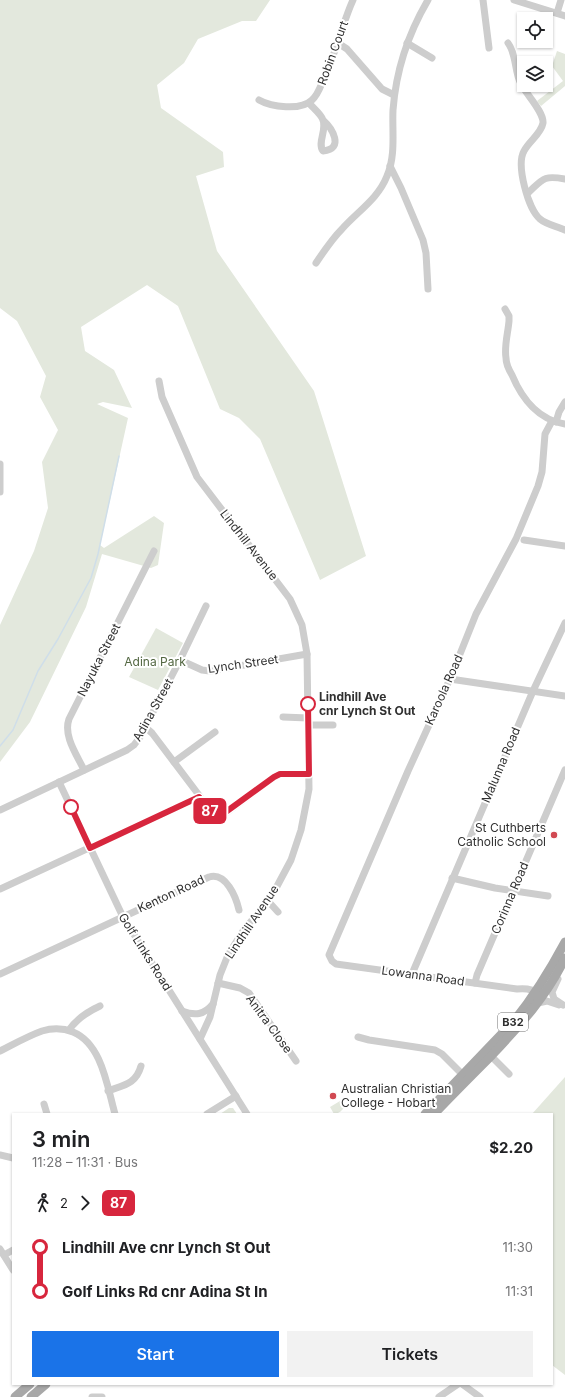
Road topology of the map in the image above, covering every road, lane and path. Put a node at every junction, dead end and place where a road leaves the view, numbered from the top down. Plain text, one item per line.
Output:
1 (353, 0) edge
2 (428, 0) edge
3 (483, 0) edge
4 (514, 0) edge
5 (561, 0) edge
6 (557, 13) junction
7 (565, 16) edge
8 (338, 43) junction
9 (407, 43) junction
10 (508, 43) dead end
11 (489, 48) dead end
12 (432, 58) dead end
13 (394, 95) junction
14 (259, 100) dead end
15 (309, 103) junction
16 (323, 120) dead end
17 (390, 166) junction
18 (565, 179) edge
19 (528, 193) junction
20 (565, 230) edge
21 (316, 263) dead end
22 (428, 289) dead end
23 (505, 309) dead end
24 (159, 381) dead end
25 (565, 402) edge
26 (554, 421) junction
27 (565, 424) edge
28 (0, 464) edge
29 (0, 492) edge
30 (524, 540) dead end
31 (565, 546) edge
32 (154, 551) dead end
33 (206, 606) dead end
34 (565, 623) edge
35 (307, 654) junction
36 (180, 660) junction
37 (450, 679) junction
38 (533, 691) junction
39 (565, 696) edge
40 (283, 717) dead end
41 (308, 721) junction
42 (333, 724) dead end
43 (145, 727) junction
44 (215, 732) dead end
45 (174, 762) junction
46 (84, 770) junction
47 (565, 770) edge
48 (309, 774) junction
49 (59, 782) junction
50 (199, 797) junction
51 (0, 810) edge
52 (90, 848) junction
53 (452, 878) junction
54 (0, 889) edge
55 (513, 891) junction
56 (548, 896) dead end
57 (268, 901) junction
58 (239, 910) dead end
59 (278, 912) dead end
60 (123, 917) junction
61 (565, 942) edge
62 (565, 958) edge
63 (330, 959) joint
64 (559, 969) junction
65 (0, 974) edge
66 (412, 974) junction
67 (218, 983) junction
68 (475, 983) junction
69 (538, 997) junction
70 (214, 1004) junction
71 (100, 1006) dead end
72 (564, 1006) edge
73 (182, 1011) junction
74 (69, 1030) junction
75 (358, 1037) dead end
76 (200, 1039) junction
77 (0, 1051) edge
78 (488, 1053) junction
79 (296, 1061) dead end
80 (141, 1066) dead end
81 (509, 1074) dead end
82 (465, 1077) junction
83 (108, 1090) junction
84 (236, 1096) junction
85 (44, 1104) dead end
86 (47, 1113) edge
87 (115, 1113) edge
88 (210, 1113) edge
89 (246, 1113) edge
90 (429, 1113) edge
91 (0, 1155) edge
92 (12, 1158) edge
93 (12, 1250) edge
94 (2, 1252) edge
95 (12, 1268) edge
96 (29, 1385) edge
97 (45, 1385) edge
98 (457, 1385) edge
99 (463, 1385) edge
100 (15, 1397) edge
101 (31, 1397) edge
102 (92, 1397) edge
103 (102, 1397) edge
104 (439, 1397) edge
105 (480, 1397) edge

1 - 8 street, Robin Court
2 - 9 street
3 - 11 street
4 - 6 street
5 - 6 street
6 - 7 street
8 - 13 street
8 - 15 street, Robin Court
9 - 12 street
9 - 13 street
10 - 19 street
13 - 17 street
14 - 15 street
15 - 16 street
17 - 21 street
17 - 22 street
18 - 19 street
19 - 20 street
23 - 26 street
24 - 35 street, Lindhill Avenue
25 - 26 street, Karoola Road
26 - 27 street
26 - 37 street, Karoola Road
28 - 29 street
30 - 31 street
32 - 46 street, Nayuka Street
33 - 36 street, Adina Street
34 - 38 street, Malunna Road
35 - 36 street, Lynch Street
35 - 41 street, Lindhill Avenue
36 - 43 street, Adina Street
37 - 38 street
37 - 63 street, Karoola Road
38 - 39 street
38 - 53 street, Malunna Road
40 - 41 street
41 - 42 street
41 - 48 street, Lindhill Avenue
43 - 45 street
43 - 46 street, Adina Street
44 - 45 street
45 - 50 street
46 - 49 street, Adina Street
47 - 55 street, Corinna Road
48 - 50 street
48 - 57 street, Lindhill Avenue
49 - 51 street, Adina Street
49 - 52 street, Golf Links Road
50 - 52 street
52 - 54 street
52 - 60 street, Golf Links Road
53 - 55 street
53 - 66 street, Malunna Road
55 - 56 street
55 - 68 street, Corinna Road
57 - 59 street
57 - 67 street, Lindhill Avenue
58 - 60 street, Kenton Road
60 - 65 street, Kenton Road
60 - 73 street, Golf Links Road
61 - 69 main road, B32
62 - 64 main road, B32
63 - 66 street, Lowanna Road
64 - 69 main road, B32
64 - 72 street
66 - 68 street, Lowanna Road
67 - 70 street, Lindhill Avenue
67 - 79 street, Anitra Close
68 - 69 street, Lowanna Road
69 - 72 street
69 - 78 main road, B32
70 - 73 street
70 - 76 street, Lindhill Avenue
71 - 74 street
73 - 76 street, Golf Links Road
74 - 77 street
74 - 83 street
75 - 82 street
76 - 84 street, Golf Links Road
78 - 81 street
78 - 82 main road, B32
80 - 83 street
82 - 90 main road, B32
83 - 87 street
84 - 88 street
84 - 89 street, Golf Links Road
85 - 86 street
91 - 92 street
93 - 94 street
94 - 95 street
96 - 100 main road
97 - 101 main road
98 - 104 street
99 - 105 street
102 - 103 street

